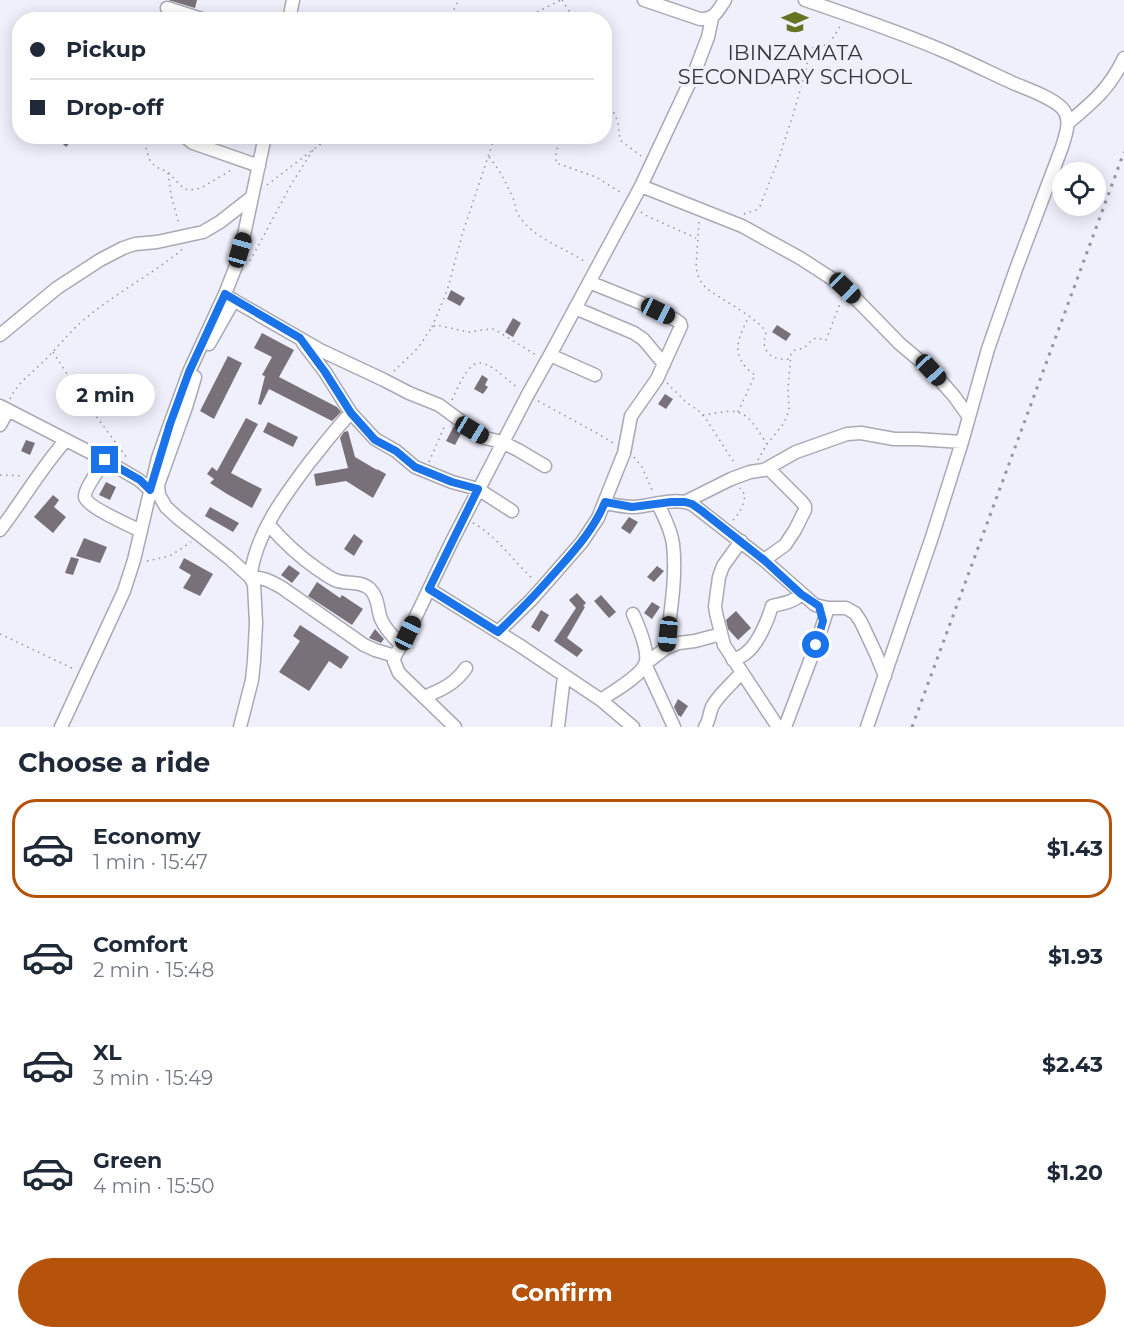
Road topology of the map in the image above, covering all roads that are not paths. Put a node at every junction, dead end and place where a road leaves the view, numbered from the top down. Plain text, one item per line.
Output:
1 (644, 0) edge
2 (725, 0) edge
3 (805, 0) edge
4 (712, 18) junction
5 (1124, 58) edge
6 (1068, 123) junction
7 (196, 144) edge
8 (262, 144) edge
9 (253, 164) junction
10 (641, 186) junction
11 (252, 197) junction
12 (589, 282) junction
13 (230, 297) junction
14 (575, 308) junction
15 (0, 335) edge
16 (300, 338) junction
17 (548, 358) junction
18 (662, 369) junction
19 (595, 375) dead end
20 (4, 408) edge
21 (351, 413) junction
22 (969, 417) junction
23 (0, 425) edge
24 (66, 440) junction
25 (502, 442) junction
26 (962, 442) junction
27 (105, 460) junction
28 (545, 466) dead end
29 (768, 468) junction
30 (478, 489) junction
31 (150, 490) junction
32 (656, 499) junction
33 (605, 502) junction
34 (685, 502) junction
35 (512, 511) dead end
36 (268, 524) junction
37 (0, 530) edge
38 (141, 531) junction
39 (741, 541) junction
40 (764, 560) junction
41 (250, 577) junction
42 (429, 589) junction
43 (801, 594) junction
44 (823, 607) junction
45 (633, 614) dead end
46 (498, 632) junction
47 (721, 634) junction
48 (666, 648) junction
49 (398, 650) junction
50 (733, 660) junction
51 (645, 664) junction
52 (466, 668) dead end
53 (742, 672) junction
54 (564, 676) junction
55 (885, 676) junction
56 (424, 697) junction
57 (601, 700) junction
58 (61, 727) edge
59 (240, 727) edge
60 (455, 727) edge
61 (558, 727) edge
62 (633, 727) edge
63 (674, 727) edge
64 (705, 727) edge
65 (778, 727) edge
66 (785, 727) edge
67 (867, 727) edge

1 - 4 street
2 - 4 street
3 - 6 street
4 - 10 street
5 - 6 street
6 - 22 street
7 - 9 street
8 - 9 street
9 - 11 street
10 - 12 street
10 - 22 street
11 - 13 street
11 - 15 street
12 - 14 street
12 - 18 street
13 - 16 street
13 - 31 street
13 - 41 street
14 - 17 street
14 - 18 street
16 - 21 street
16 - 25 street
17 - 19 street
17 - 25 street
18 - 33 street
20 - 23 street
20 - 24 street
21 - 30 street
21 - 36 street
22 - 26 street
24 - 27 street
24 - 37 street
25 - 28 street
25 - 30 street
26 - 29 street
26 - 55 street
27 - 31 street
27 - 38 street
29 - 34 street
29 - 40 street
30 - 35 street
30 - 42 street
31 - 38 street
32 - 33 street
32 - 34 street
32 - 48 street
33 - 46 street
34 - 39 street
36 - 41 street
36 - 49 street
38 - 58 street
39 - 40 street
39 - 47 street
40 - 43 street
41 - 49 street
41 - 59 street
42 - 46 street
42 - 49 street
43 - 44 street
43 - 50 street
44 - 55 street
44 - 66 street
45 - 51 street
46 - 54 street
47 - 48 street
47 - 50 street
48 - 51 street
49 - 56 street
50 - 53 street
51 - 57 street
51 - 63 street
52 - 56 street
53 - 64 street
53 - 65 street
54 - 57 street
54 - 61 street
55 - 67 street
56 - 60 street
57 - 62 street

